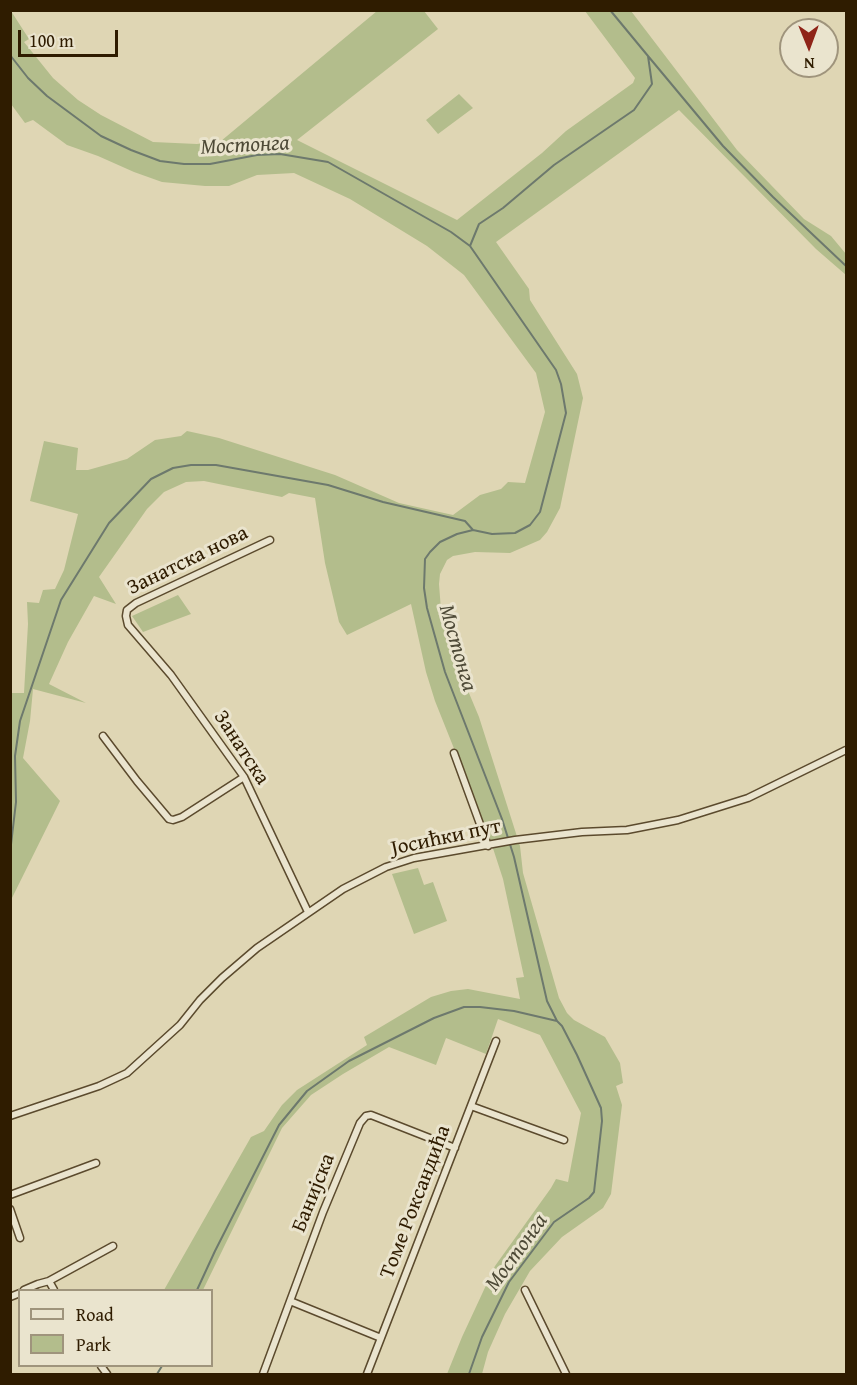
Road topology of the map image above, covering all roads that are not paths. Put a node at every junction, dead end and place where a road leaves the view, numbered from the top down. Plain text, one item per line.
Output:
1 (270, 540) dead end
2 (126, 616) joint
3 (103, 736) dead end
4 (846, 750) edge
5 (454, 753) dead end
6 (244, 777) junction
7 (491, 845) junction
8 (309, 912) junction
9 (496, 1041) dead end
10 (471, 1106) junction
11 (10, 1116) edge
12 (564, 1140) dead end
13 (455, 1148) junction
14 (96, 1163) dead end
15 (10, 1195) edge
16 (10, 1209) edge
17 (20, 1238) dead end
18 (113, 1246) dead end
19 (49, 1281) junction
20 (26, 1289) edge
21 (53, 1289) edge
22 (525, 1290) dead end
23 (290, 1301) junction
24 (381, 1338) junction
25 (262, 1374) edge
26 (367, 1374) edge
27 (566, 1374) edge

1 - 2 street, Занатска нова
2 - 6 street, Занатска
3 - 6 street
4 - 7 street, Јосићки пут
5 - 7 street
6 - 8 street, Занатска
7 - 8 street, Јосићки пут
8 - 11 street, Јосићки пут
9 - 10 street, Томе Роксандића
10 - 12 street
10 - 13 street, Томе Роксандића
13 - 23 street, Банијска
13 - 24 street, Томе Роксандића
14 - 15 street
16 - 17 street
18 - 19 street
19 - 20 street
19 - 21 street
22 - 27 street
23 - 24 street
23 - 25 street, Банијска
24 - 26 street, Томе Роксандића

